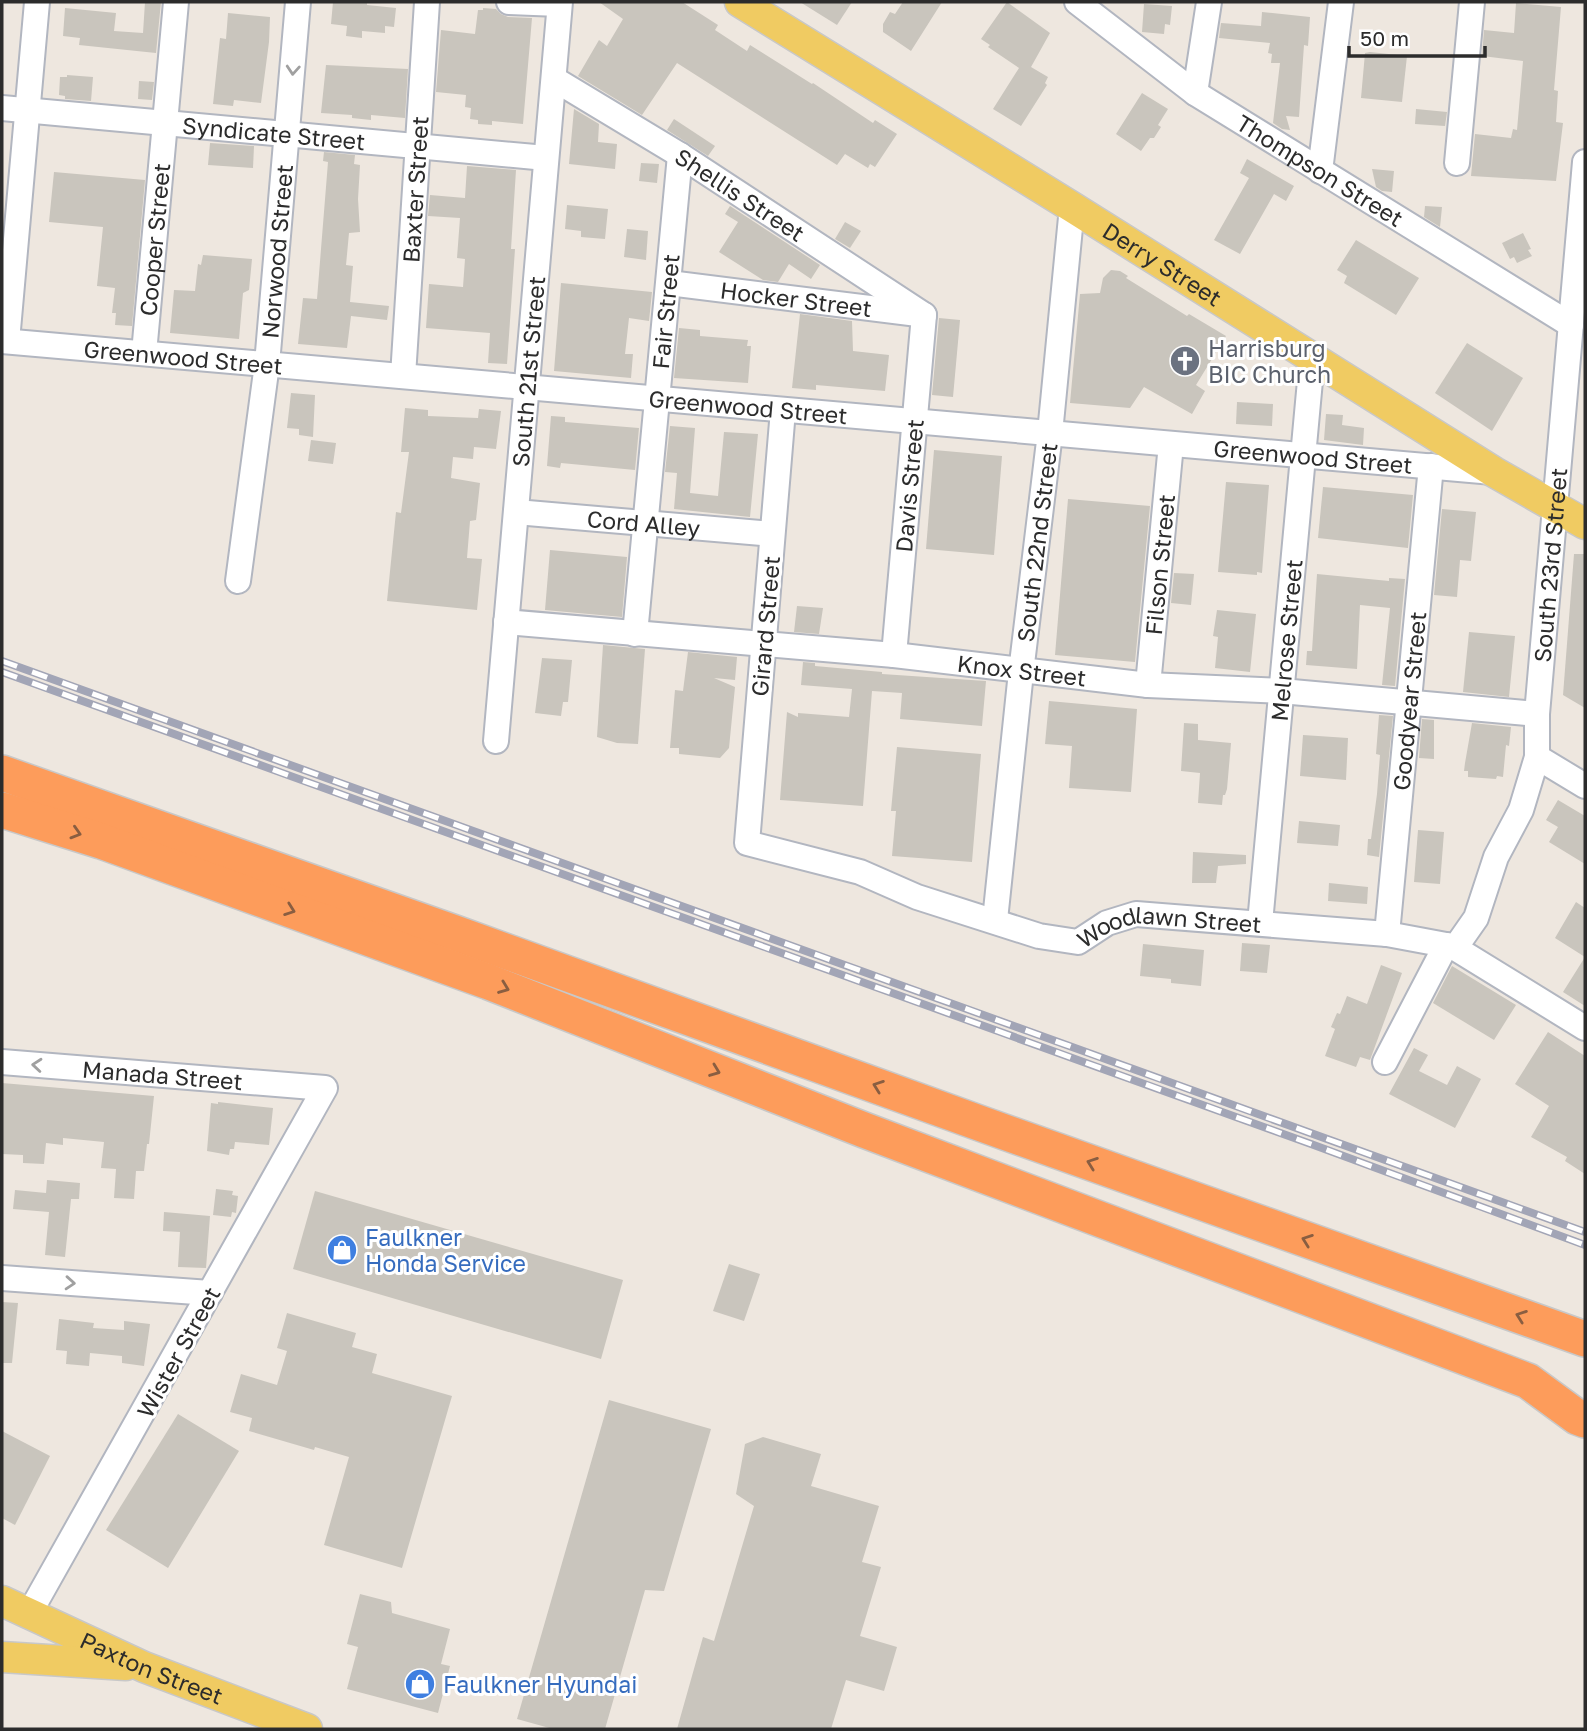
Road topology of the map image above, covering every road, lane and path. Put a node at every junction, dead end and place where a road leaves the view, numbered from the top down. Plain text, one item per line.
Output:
1 (37, 2) edge
2 (176, 2) edge
3 (298, 2) edge
4 (427, 2) edge
5 (509, 2) edge
6 (740, 2) edge
7 (1077, 2) edge
8 (1209, 2) edge
9 (1341, 2) edge
10 (1472, 2) edge
11 (560, 3) edge
12 (554, 79) junction
13 (1195, 93) junction
14 (2, 108) edge
15 (27, 110) junction
16 (166, 123) junction
17 (288, 134) junction
18 (418, 146) junction
19 (680, 155) junction
20 (546, 158) junction
21 (1585, 162) edge
22 (1457, 163) dead end
23 (1320, 171) junction
24 (1072, 207) junction
25 (669, 283) junction
26 (924, 315) junction
27 (1571, 325) junction
28 (4, 341) edge
29 (144, 354) junction
30 (1312, 359) junction
31 (267, 364) junction
32 (403, 376) junction
33 (526, 387) junction
34 (657, 398) junction
35 (783, 410) junction
36 (914, 421) junction
37 (1051, 433) junction
38 (1171, 444) junction
39 (1303, 455) junction
40 (1431, 467) junction
41 (1494, 472) junction
42 (1555, 505) junction
43 (516, 512) junction
44 (647, 523) junction
45 (1585, 524) edge
46 (772, 534) junction
47 (238, 581) dead end
48 (506, 622) junction
49 (635, 634) junction
50 (763, 645) junction
51 (894, 655) junction
52 (1021, 672) junction
53 (1148, 685) junction
54 (1281, 691) junction
55 (1409, 703) junction
56 (1537, 714) junction
57 (496, 741) dead end
58 (1537, 757) junction
59 (2, 773) edge
60 (1585, 786) edge
61 (2, 810) edge
62 (747, 843) joint
63 (995, 920) junction
64 (1259, 923) junction
65 (1387, 934) junction
66 (1451, 946) junction
67 (1585, 1028) edge
68 (2, 1062) edge
69 (1385, 1062) dead end
70 (325, 1088) joint
71 (2, 1278) edge
72 (210, 1293) junction
73 (1585, 1339) edge
74 (1585, 1420) edge
75 (2, 1601) edge
76 (29, 1614) junction
77 (2, 1657) edge
78 (144, 1667) junction
79 (236, 1703) junction
80 (266, 1729) edge
81 (307, 1729) edge

1 - 15 street
2 - 16 street, Cooper Street
3 -> 17 street, Norwood Street
4 - 18 street, Baxter Street
5 - 11 street
6 - 24 main road, Derry Street
7 - 13 street, Thompson Street
8 - 13 street
9 - 23 street
10 - 22 street
11 - 12 street, South 21st Street
12 - 19 street, Shellis Street
12 - 20 street, South 21st Street
13 - 23 street, Thompson Street
14 - 15 street, Syndicate Street
15 - 16 street, Syndicate Street
15 - 28 street
16 - 17 street, Syndicate Street
16 - 29 street, Cooper Street
17 - 18 street, Syndicate Street
17 - 31 street, Norwood Street
18 - 20 street, Syndicate Street
18 - 32 street, Baxter Street
19 - 25 street, Fair Street
19 - 26 street, Shellis Street
20 - 33 street, South 21st Street
21 - 27 street, South 23rd Street
23 - 27 street, Thompson Street
24 - 30 main road, Derry Street
24 - 37 street, South 22nd Street
25 - 26 street, Hocker Street
25 - 34 street, Fair Street
26 - 36 street, Davis Street
27 - 42 street, South 23rd Street
28 - 29 street, Greenwood Street
29 - 31 street, Greenwood Street
30 - 39 street, Melrose Street
30 - 41 main road, Derry Street
31 - 32 street, Greenwood Street
31 - 47 street, Norwood Street
32 - 33 street, Greenwood Street
33 - 34 street, Greenwood Street
33 - 43 street, South 21st Street
34 - 35 street, Greenwood Street
34 - 44 street, Fair Street
35 - 36 street, Greenwood Street
35 - 46 street, Girard Street
36 - 37 street, Greenwood Street
36 - 51 street, Davis Street
37 - 38 street, Greenwood Street
37 - 52 street, South 22nd Street
38 - 39 street, Greenwood Street
38 - 53 street, Filson Street
39 - 40 street, Greenwood Street
39 - 54 street, Melrose Street
40 - 41 street, Greenwood Street
40 - 55 street, Goodyear Street
41 - 42 main road, Derry Street
42 - 45 main road, Derry Street
42 - 56 street, South 23rd Street
43 - 44 street, Cord Alley
43 - 48 street, South 21st Street
44 - 46 street, Cord Alley
44 - 49 street, Fair Street
46 - 50 street, Girard Street
48 - 49 street, Knox Street
48 - 57 street, South 21st Street
49 - 50 street, Knox Street
50 - 51 street, Knox Street
50 - 62 street, Girard Street
51 - 52 street, Knox Street
52 - 53 street, Knox Street
52 - 63 street, South 22nd Street
53 - 54 street, Knox Street
54 - 55 street, Knox Street
54 - 64 street, Melrose Street
55 - 56 street, Knox Street
55 - 65 street, Goodyear Street
56 - 58 street, South 23rd Street
58 - 60 street
58 - 66 street, South 23rd Street
73 -> 59 highway
61 -> 74 highway
62 - 63 street, Woodlawn Street
63 - 64 street, Woodlawn Street
64 - 65 street, Woodlawn Street
65 - 66 street, Woodlawn Street
66 - 67 street, Woodlawn Street
66 - 69 street, South 23rd Street
70 -> 68 street, Manada Street
70 - 72 street, Wister Street
71 -> 72 street
72 - 76 street, Wister Street
75 - 76 main road, Paxton Street
76 - 78 main road, Paxton Street
77 - 78 main road
78 - 79 main road, Paxton Street
79 - 80 street
79 - 81 main road, Paxton Street

